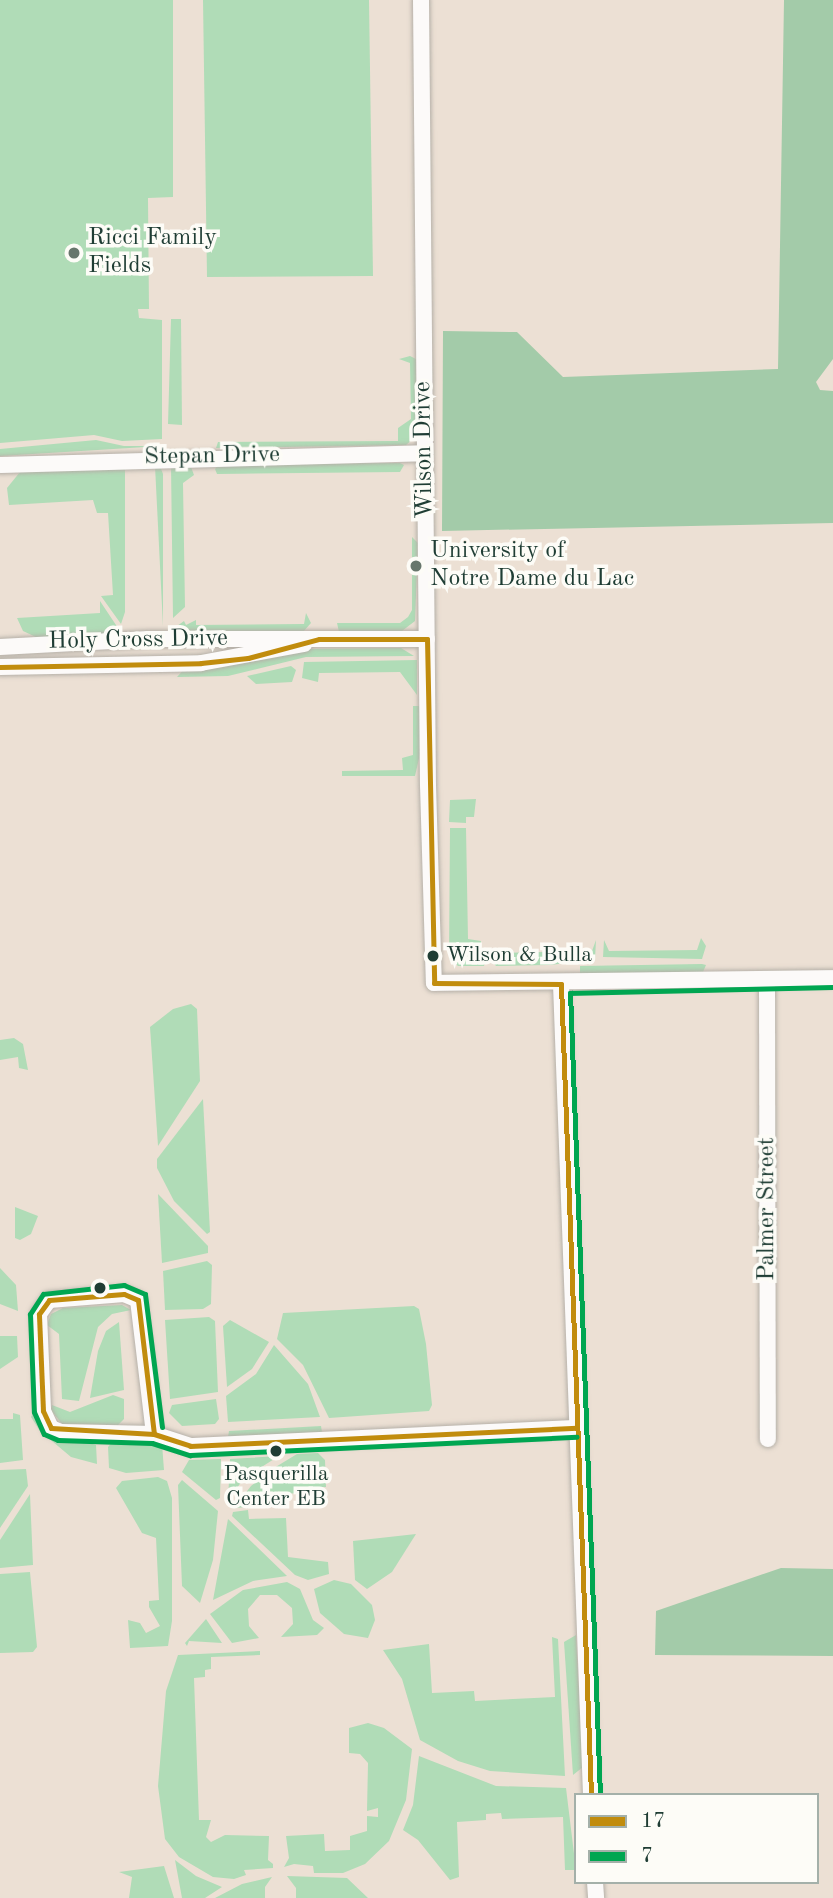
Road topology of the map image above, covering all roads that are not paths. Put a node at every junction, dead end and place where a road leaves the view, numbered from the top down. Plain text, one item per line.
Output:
1 (421, 0) edge
2 (425, 453) junction
3 (0, 465) edge
4 (319, 639) junction
5 (427, 639) junction
6 (0, 647) edge
7 (0, 667) edge
8 (833, 978) edge
9 (767, 979) junction
10 (561, 984) junction
11 (577, 1428) junction
12 (155, 1434) junction
13 (768, 1439) dead end
14 (591, 1793) edge

1 - 2 street, Wilson Drive
2 - 3 street, Stepan Drive
2 - 5 street, Wilson Drive
4 - 5 street, Holy Cross Drive
4 - 6 street, Holy Cross Drive
4 - 7 street, Holy Cross Drive
5 - 10 street, Wilson Drive
8 - 9 street
9 - 10 street
9 - 13 street, Palmer Street
10 - 11 street
11 - 12 street
11 - 14 street
12 - 12 street

